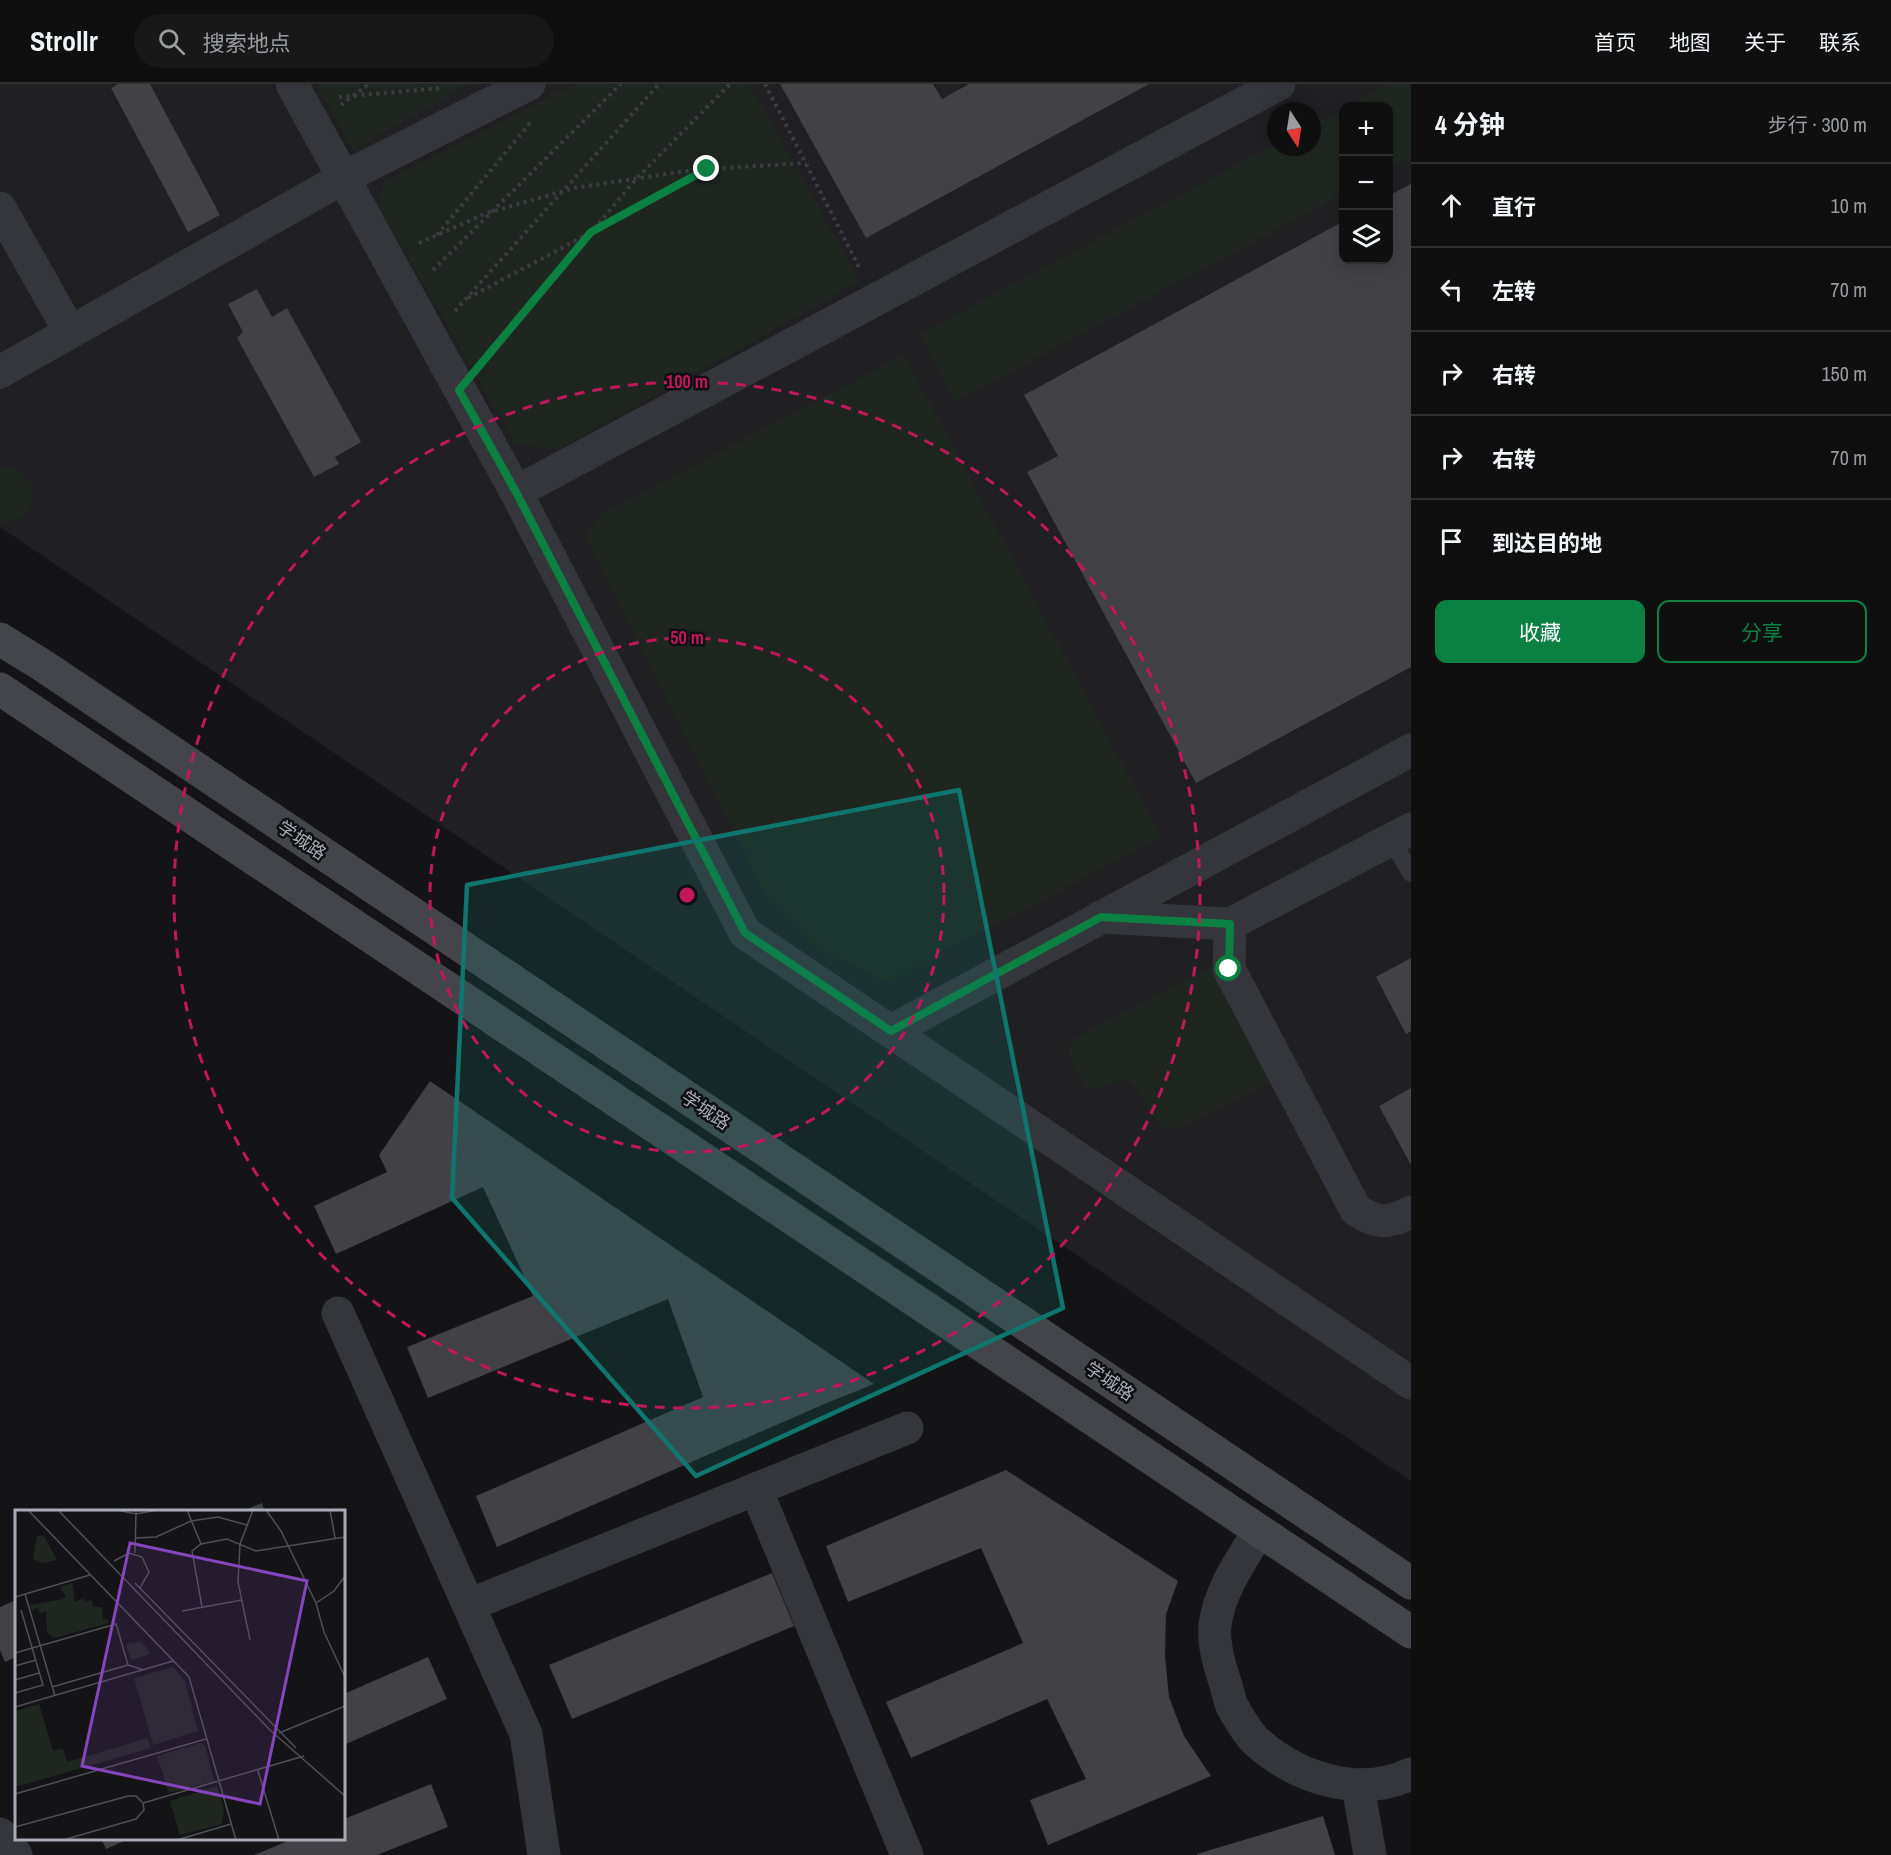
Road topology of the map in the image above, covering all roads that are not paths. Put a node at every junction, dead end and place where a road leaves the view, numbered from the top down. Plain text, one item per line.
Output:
1 (529, 84) edge
2 (1279, 84) edge
3 (297, 93) edge
4 (342, 178) junction
5 (0, 208) edge
6 (70, 332) junction
7 (0, 372) edge
8 (516, 492) junction
9 (0, 639) edge
10 (0, 688) edge
11 (1411, 750) edge
12 (1401, 834) edge
13 (1411, 873) edge
14 (1101, 917) junction
15 (1230, 924) junction
16 (891, 1031) junction
17 (1411, 1212) edge
18 (338, 1313) dead end
19 (1411, 1383) edge
20 (907, 1428) dead end
21 (756, 1489) junction
22 (1259, 1531) junction
23 (1411, 1583) edge
24 (469, 1605) junction
25 (1411, 1632) edge
26 (1411, 1774) edge
27 (1358, 1786) junction
28 (0, 1834) edge
29 (16, 1855) edge
30 (544, 1855) edge
31 (907, 1855) edge
32 (1370, 1855) edge

1 - 4 street
2 - 8 street
3 - 4 street
4 - 6 street
4 - 8 street
5 - 6 street
6 - 7 street
8 - 16 street
9 - 23 main road, 学城路
10 - 22 main road
11 - 14 street
12 - 13 lane
12 - 15 street
14 - 15 street
14 - 16 street
15 - 17 street
16 - 19 street
18 - 24 street
20 - 21 street
21 - 24 street
21 - 31 street
22 - 25 main road
22 - 27 street
24 - 30 street
26 - 27 street
27 - 32 street
28 - 29 street

